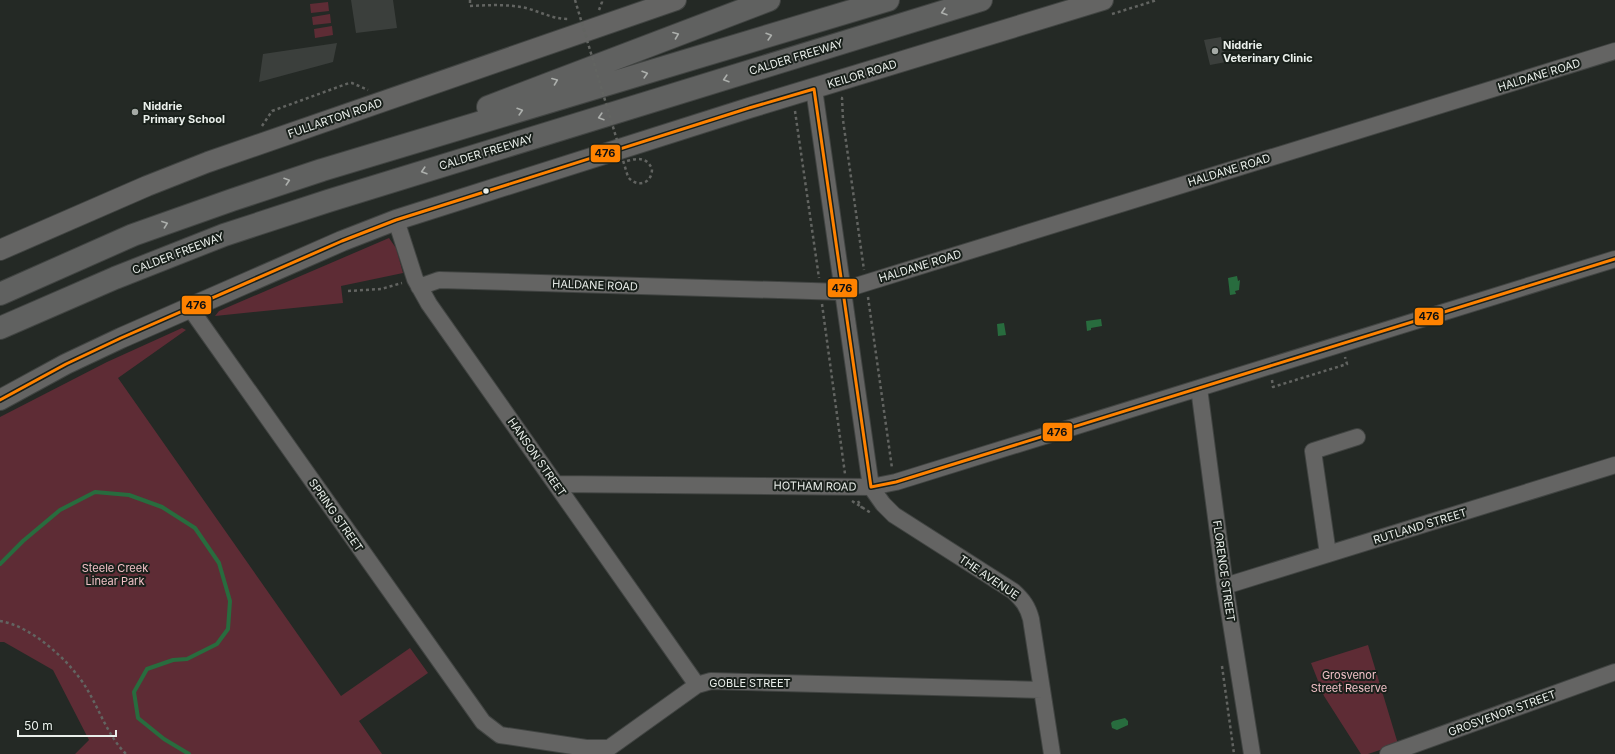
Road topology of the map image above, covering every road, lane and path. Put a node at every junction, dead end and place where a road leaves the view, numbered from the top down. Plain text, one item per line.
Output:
1 (470, 0) edge
2 (575, 0) edge
3 (602, 0) edge
4 (676, 0) edge
5 (769, 0) edge
6 (888, 0) edge
7 (981, 0) edge
8 (1103, 0) edge
9 (601, 6) dead end
10 (584, 18) dead end
11 (571, 19) dead end
12 (578, 19) dead end
13 (1615, 51) edge
14 (815, 93) junction
15 (795, 110) dead end
16 (627, 161) dead end
17 (322, 170) junction
18 (396, 220) junction
19 (133, 235) junction
20 (0, 250) edge
21 (1615, 259) edge
22 (116, 278) junction
23 (819, 281) dead end
24 (417, 283) junction
25 (0, 284) edge
26 (862, 284) junction
27 (348, 291) dead end
28 (843, 291) junction
29 (0, 294) edge
30 (190, 308) junction
31 (0, 328) edge
32 (0, 338) edge
33 (1199, 388) junction
34 (0, 400) edge
35 (1357, 437) dead end
36 (1615, 465) edge
37 (895, 482) junction
38 (556, 484) junction
39 (871, 487) junction
40 (1328, 554) junction
41 (1225, 586) junction
42 (0, 621) edge
43 (1615, 672) edge
44 (696, 685) junction
45 (1042, 690) junction
46 (483, 722) joint
47 (126, 754) edge
48 (1052, 754) edge
49 (1252, 754) edge
50 (1388, 754) edge

1 - 11 path
2 - 16 path, bridge
3 - 9 path
4 - 20 main road, FULLARTON ROAD
17 -> 5 highway
17 -> 6 highway
7 -> 22 highway, CALDER FREEWAY
8 - 14 main road, KEILOR ROAD
10 - 12 path
13 - 26 street, HALDANE ROAD
14 - 18 main road, KEILOR ROAD
14 - 26 path
14 - 28 street
15 - 23 path
19 -> 17 highway
18 - 24 street, HANSON STREET
18 - 30 main road, KEILOR ROAD
19 - 25 highway
19 - 29 highway
21 - 33 street, HOTHAM ROAD
22 - 31 highway, CALDER FREEWAY
22 - 32 highway
24 - 27 path
24 - 28 street, HALDANE ROAD
24 - 38 street, HANSON STREET
26 - 28 street, HALDANE ROAD
26 - 37 path
28 - 39 street
30 - 34 main road, KEILOR ROAD
30 - 46 street, SPRING STREET
33 - 37 street, HOTHAM ROAD
33 - 41 street, FLORENCE STREET
35 - 40 street
36 - 40 street, RUTLAND STREET
37 - 39 street, HOTHAM ROAD
38 - 39 street, HOTHAM ROAD
38 - 44 street, HANSON STREET
39 - 45 street, THE AVENUE
40 - 41 street, RUTLAND STREET
41 - 49 street, FLORENCE STREET
42 - 47 path
43 - 50 street, GROSVENOR STREET
44 - 45 street, GOBLE STREET
44 - 46 street, GOBLE STREET
45 - 48 street, THE AVENUE

